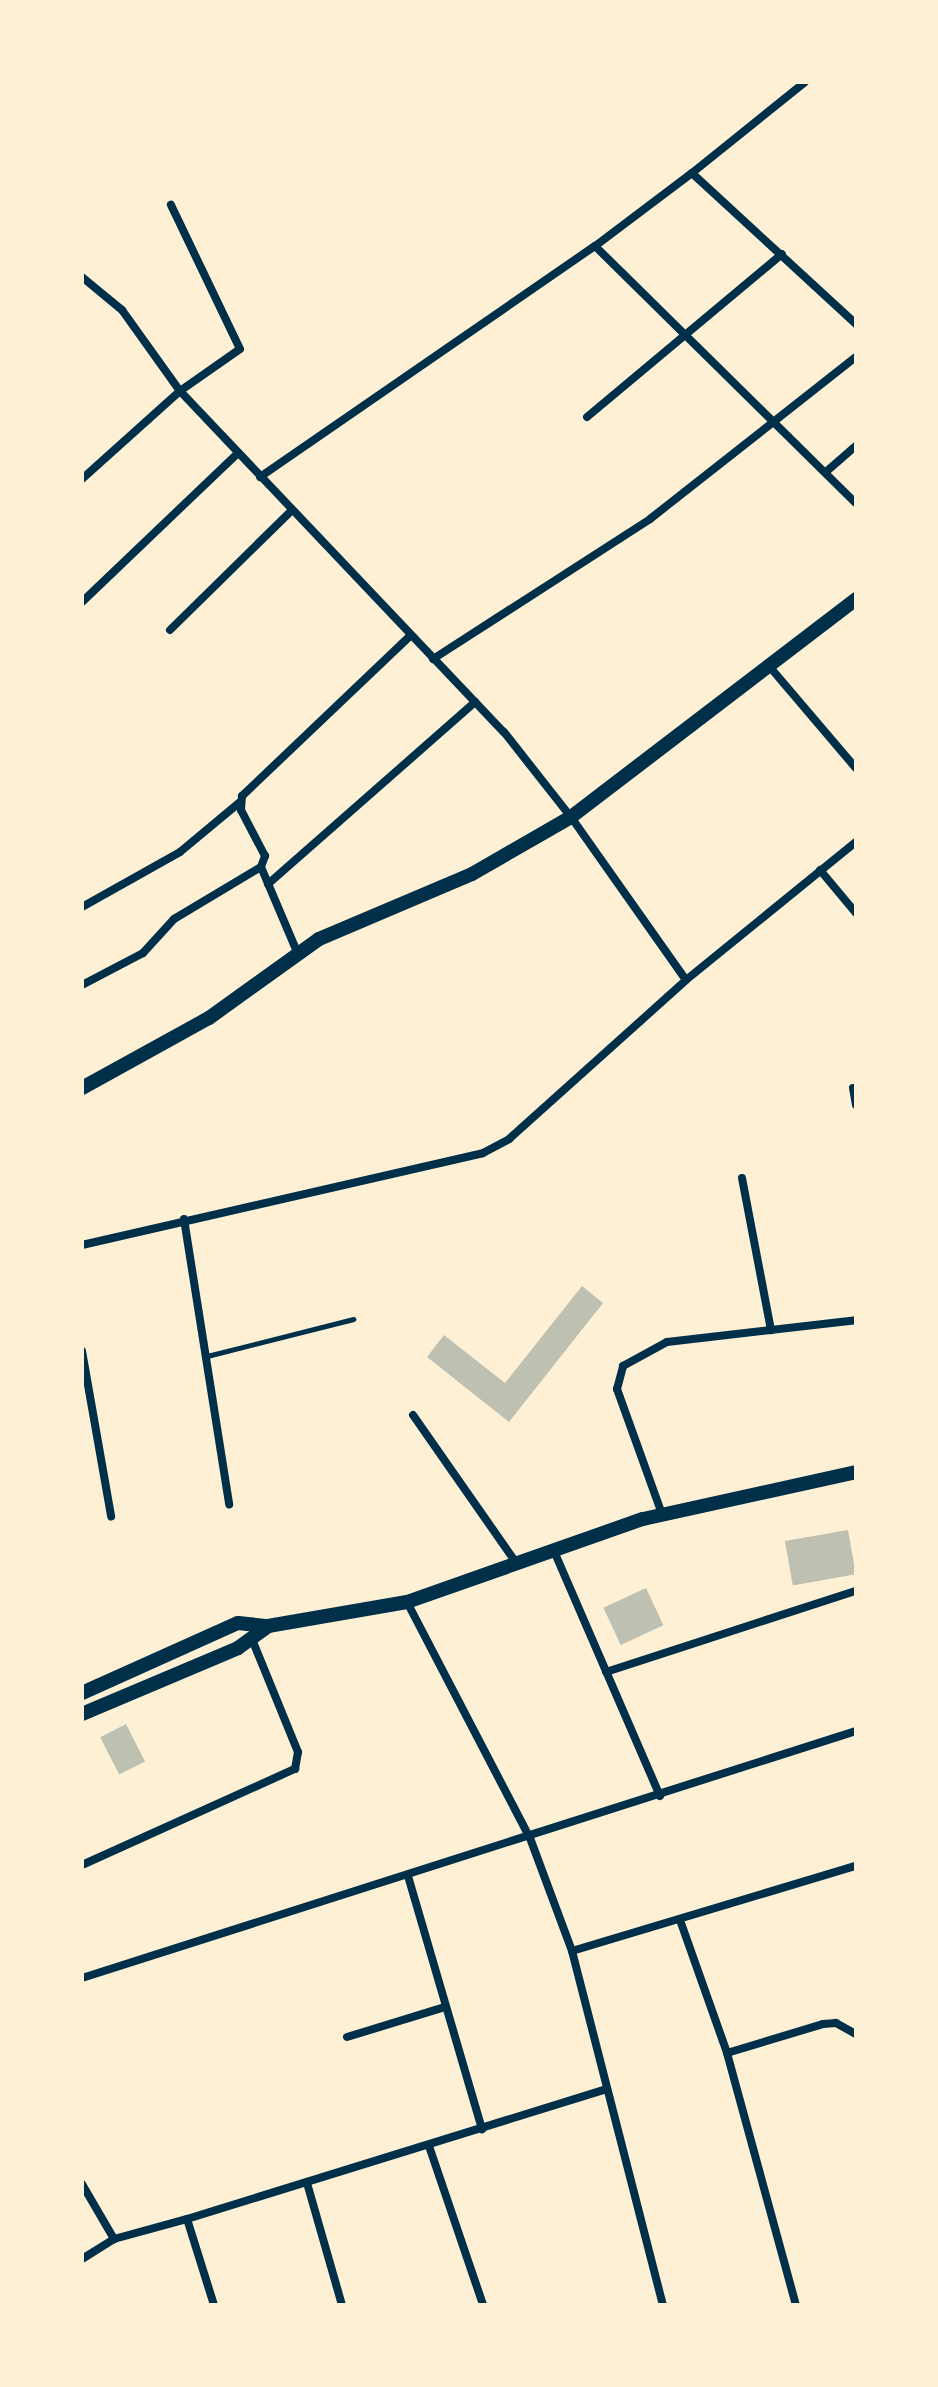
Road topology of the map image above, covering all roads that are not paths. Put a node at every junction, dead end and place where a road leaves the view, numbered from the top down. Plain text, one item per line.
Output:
1 (805, 82) edge
2 (692, 173) junction
3 (171, 205) dead end
4 (595, 246) junction
5 (782, 254) junction
6 (82, 277) edge
7 (856, 324) edge
8 (681, 335) junction
9 (856, 357) edge
10 (180, 391) junction
11 (587, 417) dead end
12 (775, 423) junction
13 (856, 446) edge
14 (238, 453) junction
15 (827, 471) junction
16 (260, 477) junction
17 (82, 479) edge
18 (856, 503) edge
19 (291, 511) junction
20 (82, 602) edge
21 (854, 604) edge
22 (170, 630) dead end
23 (410, 636) junction
24 (433, 659) junction
25 (769, 666) junction
26 (475, 702) junction
27 (855, 767) edge
28 (240, 802) junction
29 (571, 817) junction
30 (856, 842) edge
31 (261, 867) junction
32 (820, 870) junction
33 (268, 884) junction
34 (82, 907) edge
35 (856, 913) edge
36 (297, 952) junction
37 (686, 980) junction
38 (82, 985) edge
39 (82, 1088) edge
40 (853, 1088) dead end
41 (856, 1105) edge
42 (742, 1178) dead end
43 (184, 1219) junction
44 (82, 1245) edge
45 (353, 1319) dead end
46 (856, 1320) edge
47 (771, 1330) junction
48 (82, 1351) edge
49 (207, 1356) junction
50 (85, 1392) edge
51 (413, 1415) dead end
52 (856, 1472) edge
53 (229, 1504) dead end
54 (662, 1514) junction
55 (111, 1516) dead end
56 (554, 1551) junction
57 (517, 1564) junction
58 (856, 1591) edge
59 (407, 1602) junction
60 (268, 1626) junction
61 (252, 1639) junction
62 (606, 1672) junction
63 (82, 1693) edge
64 (82, 1714) edge
65 (856, 1731) edge
66 (660, 1796) junction
67 (530, 1838) junction
68 (82, 1865) edge
69 (856, 1866) edge
70 (408, 1876) junction
71 (680, 1920) junction
72 (572, 1951) junction
73 (82, 1966) edge
74 (85, 1977) edge
75 (445, 2007) junction
76 (856, 2034) edge
77 (347, 2037) dead end
78 (727, 2053) junction
79 (606, 2089) junction
80 (482, 2129) junction
81 (429, 2146) junction
82 (307, 2183) junction
83 (82, 2184) edge
84 (187, 2219) junction
85 (114, 2239) junction
86 (82, 2259) edge
87 (214, 2305) edge
88 (342, 2305) edge
89 (483, 2305) edge
90 (663, 2305) edge
91 (796, 2305) edge

1 - 2 street
2 - 4 street
2 - 5 street
3 - 10 street
4 - 8 street
4 - 16 street
5 - 7 street
5 - 8 street
6 - 10 street
8 - 11 street
8 - 12 street
9 - 12 street
10 - 14 street
10 - 17 street
12 - 15 street
12 - 24 street
13 - 15 street
14 - 16 street
14 - 20 street
15 - 18 street
16 - 19 street
19 - 22 street
19 - 23 street
21 - 25 street
23 - 24 street
23 - 28 street
24 - 26 street
25 - 27 street
25 - 29 street
26 - 29 street
26 - 33 street
28 - 31 street
28 - 34 street
29 - 36 street
29 - 37 street
30 - 32 street
31 - 33 street
31 - 38 street
32 - 35 street
32 - 37 street
33 - 36 street
36 - 39 street
37 - 43 street
40 - 41 street
42 - 47 street
43 - 44 street
43 - 49 street
45 - 49 lane
46 - 47 street
47 - 54 street
48 - 50 street
49 - 53 street
50 - 55 street
51 - 57 street
52 - 54 street
54 - 56 street
56 - 57 street
56 - 62 street
57 - 59 street
58 - 62 street
59 - 60 street
59 - 67 street
60 - 61 street
60 - 63 street
61 - 64 street
61 - 68 street
62 - 66 street
65 - 66 street
66 - 67 street
67 - 70 street
67 - 72 street
69 - 71 street
70 - 74 street
70 - 75 street
71 - 72 street
71 - 78 street
72 - 79 street
73 - 74 street
75 - 77 street
75 - 80 street
76 - 78 street
78 - 91 street
79 - 80 street
79 - 90 street
80 - 81 street
81 - 82 street
81 - 89 street
82 - 84 street
82 - 88 street
83 - 85 street
84 - 85 street
84 - 87 street
85 - 86 street

